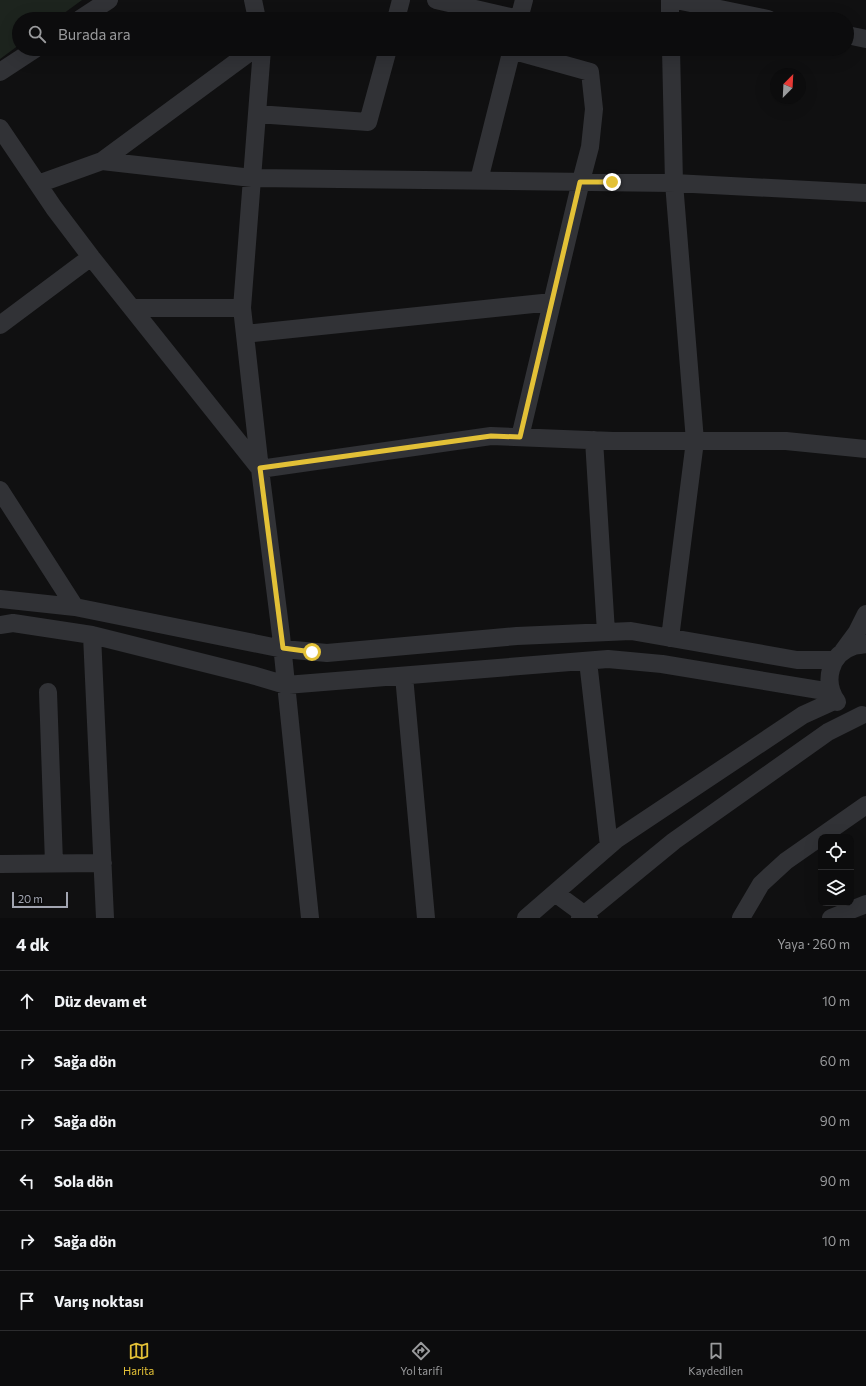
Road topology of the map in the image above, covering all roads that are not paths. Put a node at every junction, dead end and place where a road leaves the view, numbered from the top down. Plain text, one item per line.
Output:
1 (109, 0) edge
2 (253, 0) edge
3 (402, 0) edge
4 (436, 0) edge
5 (524, 0) edge
6 (670, 0) edge
7 (676, 0) edge
8 (91, 12) edge
9 (256, 12) edge
10 (398, 12) edge
11 (488, 12) edge
12 (521, 12) edge
13 (670, 12) edge
14 (734, 12) edge
15 (854, 37) edge
16 (866, 39) edge
17 (24, 56) edge
18 (244, 56) edge
19 (261, 56) edge
20 (386, 56) edge
21 (510, 56) edge
22 (536, 56) edge
23 (671, 56) edge
24 (0, 72) edge
25 (257, 114) junction
26 (0, 128) edge
27 (102, 160) junction
28 (252, 178) junction
29 (479, 180) junction
30 (580, 182) junction
31 (674, 183) junction
32 (38, 184) junction
33 (866, 193) edge
34 (91, 257) junction
35 (552, 302) junction
36 (132, 308) junction
37 (242, 308) junction
38 (0, 325) edge
39 (245, 334) junction
40 (520, 437) junction
41 (594, 440) junction
42 (695, 441) junction
43 (866, 449) edge
44 (260, 468) junction
45 (0, 490) edge
46 (0, 599) edge
47 (75, 607) junction
48 (866, 614) edge
49 (0, 625) edge
50 (606, 632) junction
51 (92, 635) junction
52 (670, 638) junction
53 (866, 644) edge
54 (283, 648) junction
55 (839, 656) junction
56 (588, 661) junction
57 (404, 676) junction
58 (286, 685) junction
59 (48, 692) dead end
60 (834, 696) junction
61 (864, 715) edge
62 (866, 805) edge
63 (609, 846) junction
64 (54, 863) junction
65 (103, 863) junction
66 (0, 864) edge
67 (555, 893) junction
68 (866, 904) edge
69 (584, 917) edge
70 (105, 918) edge
71 (310, 918) edge
72 (426, 918) edge
73 (526, 918) edge
74 (741, 918) edge
75 (831, 918) edge

1 - 8 street
2 - 9 street
3 - 10 street
4 - 11 street
5 - 12 street
6 - 13 street
7 - 14 street
15 - 16 street
17 - 24 street
18 - 27 street
19 - 25 street
20 - 25 street
21 - 29 street
22 - 30 street
23 - 31 street
25 - 28 street
26 - 32 street
27 - 28 street
27 - 32 street
28 - 29 street
28 - 37 street
29 - 30 street
30 - 31 street
30 - 35 street
31 - 33 street
31 - 42 street
32 - 34 street
34 - 36 street
34 - 38 street
35 - 39 street
35 - 40 street
36 - 37 street
36 - 44 street
37 - 39 street
39 - 44 street
40 - 41 street
40 - 44 street
41 - 42 street
41 - 50 street
42 - 43 street
42 - 52 street
44 - 54 street
45 - 47 street
46 - 47 street
47 - 54 street
48 - 55 street
49 - 51 street
50 - 52 street
50 - 54 street
51 - 58 street
51 - 65 street
52 - 55 street
53 - 55 street
54 - 58 street
55 - 60 street
56 - 57 street
56 - 60 street
56 - 63 street
57 - 58 street
57 - 72 street
58 - 71 street
59 - 64 street
60 - 61 street
60 - 63 street
61 - 69 street
62 - 74 street
63 - 67 street
64 - 65 street
64 - 66 street
65 - 70 street
67 - 69 street
67 - 73 street
68 - 75 street

